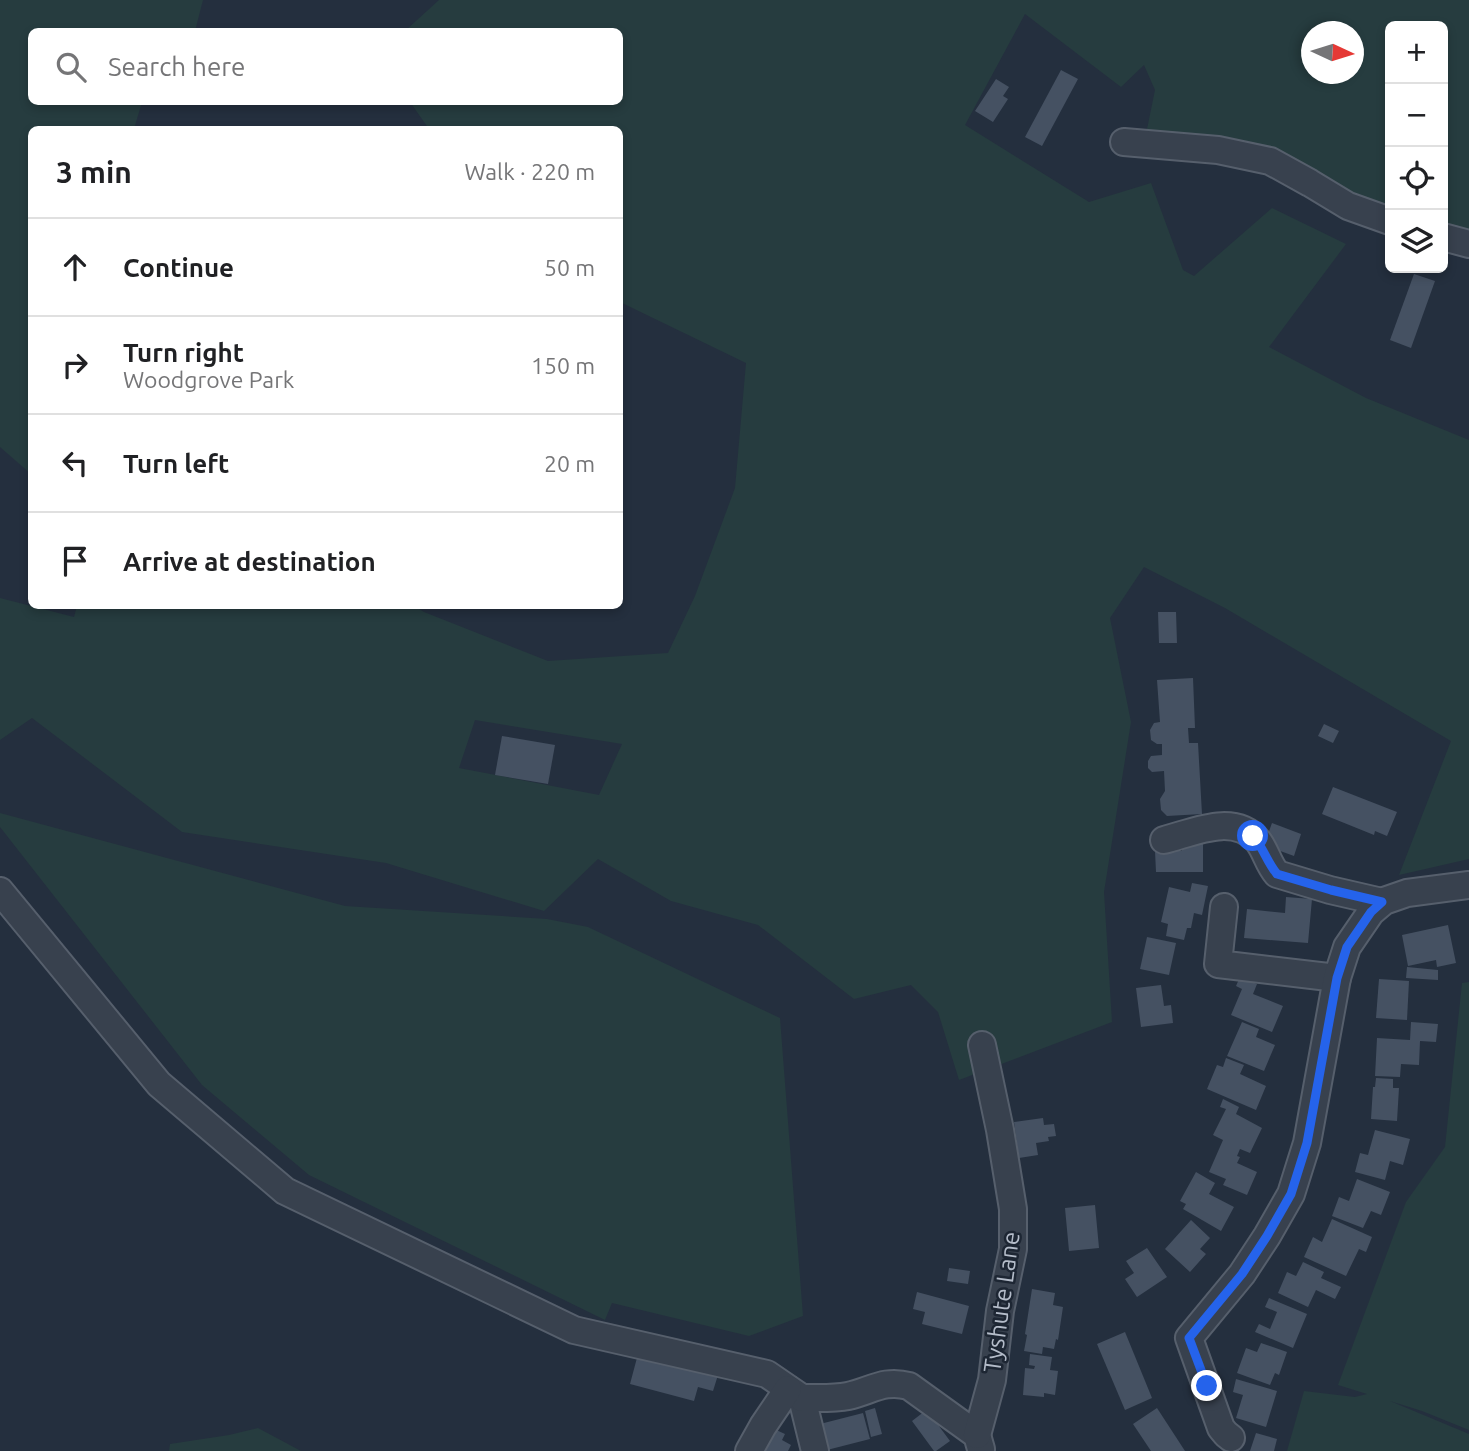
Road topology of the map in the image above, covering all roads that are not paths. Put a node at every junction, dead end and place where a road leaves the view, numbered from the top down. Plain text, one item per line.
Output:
1 (1124, 142) dead end
2 (1385, 219) edge
3 (1448, 238) edge
4 (1469, 244) edge
5 (1164, 840) dead end
6 (1469, 885) edge
7 (0, 891) edge
8 (1382, 902) junction
9 (1224, 907) dead end
10 (1337, 978) junction
11 (982, 1045) dead end
12 (795, 1393) junction
13 (1231, 1438) dead end
14 (979, 1443) edge
15 (749, 1451) edge
16 (815, 1451) edge

1 - 2 street
3 - 4 street
5 - 8 street
6 - 8 street
7 - 12 street
8 - 10 street
9 - 10 street
10 - 13 street
11 - 14 street, Tyshute Lane
12 - 14 street
12 - 15 street
12 - 16 street

